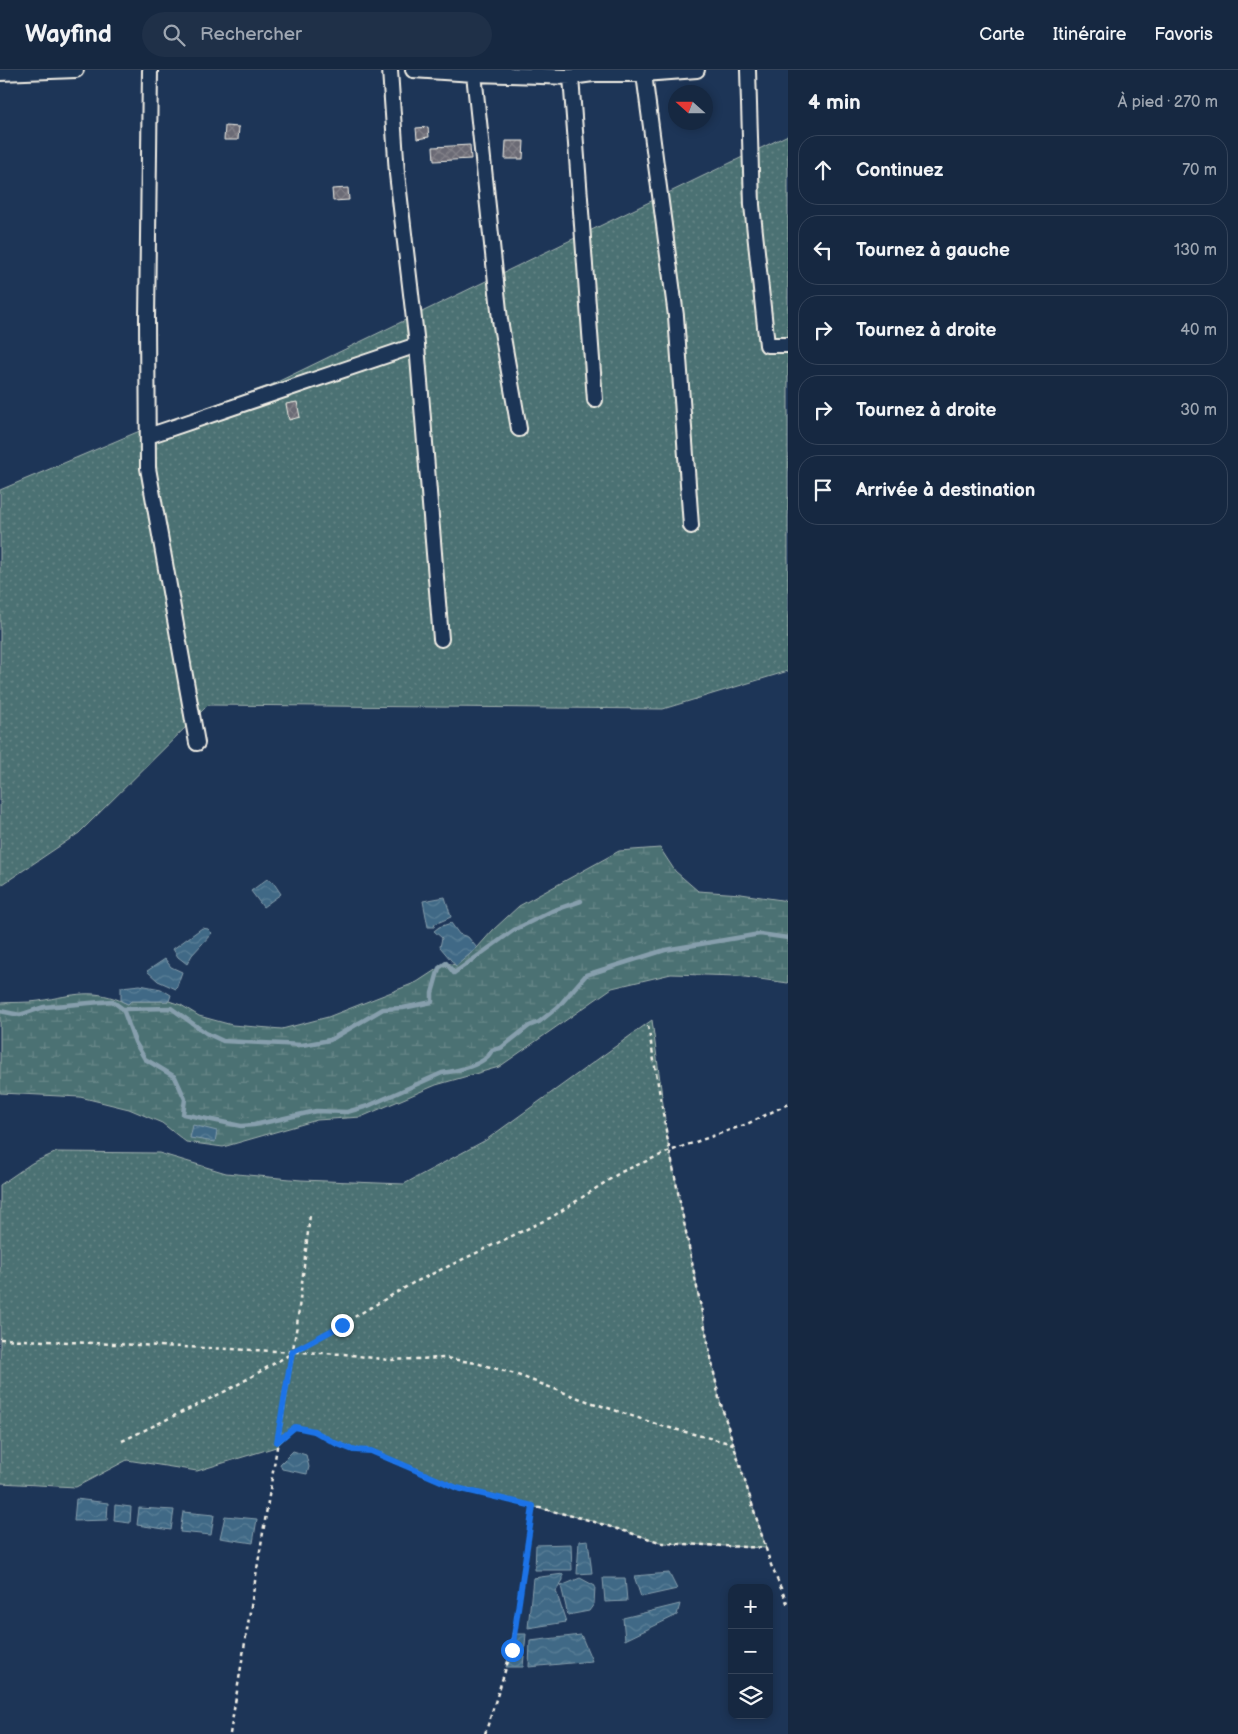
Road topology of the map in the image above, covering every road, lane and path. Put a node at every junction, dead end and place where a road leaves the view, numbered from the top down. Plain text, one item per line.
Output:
1 (76, 70) edge
2 (150, 70) edge
3 (390, 70) edge
4 (413, 70) edge
5 (698, 70) edge
6 (748, 70) edge
7 (593, 72) edge
8 (0, 73) edge
9 (474, 74) junction
10 (644, 74) junction
11 (571, 77) junction
12 (418, 345) junction
13 (788, 345) edge
14 (595, 400) dead end
15 (519, 429) dead end
16 (148, 436) junction
17 (691, 526) dead end
18 (441, 640) dead end
19 (197, 743) dead end
20 (648, 1026) dead end
21 (788, 1104) edge
22 (670, 1151) junction
23 (310, 1215) dead end
24 (0, 1339) edge
25 (292, 1352) junction
26 (122, 1441) dead end
27 (277, 1442) junction
28 (733, 1444) junction
29 (533, 1506) junction
30 (766, 1548) junction
31 (788, 1605) edge
32 (230, 1734) edge
33 (484, 1734) edge

1 - 8 street
2 - 16 street
3 - 12 street
4 - 9 street
5 - 10 street
6 - 13 street
7 - 10 street
7 - 11 street
9 - 11 street
9 - 15 street
10 - 17 street
11 - 14 street
12 - 16 street
12 - 18 street
16 - 19 street
20 - 22 path
21 - 22 path
22 - 25 path
22 - 28 path
23 - 25 path
24 - 25 path
25 - 26 path
25 - 27 path
25 - 28 path
27 - 29 path
27 - 32 path
28 - 30 path
29 - 30 path
29 - 33 path
30 - 31 path

